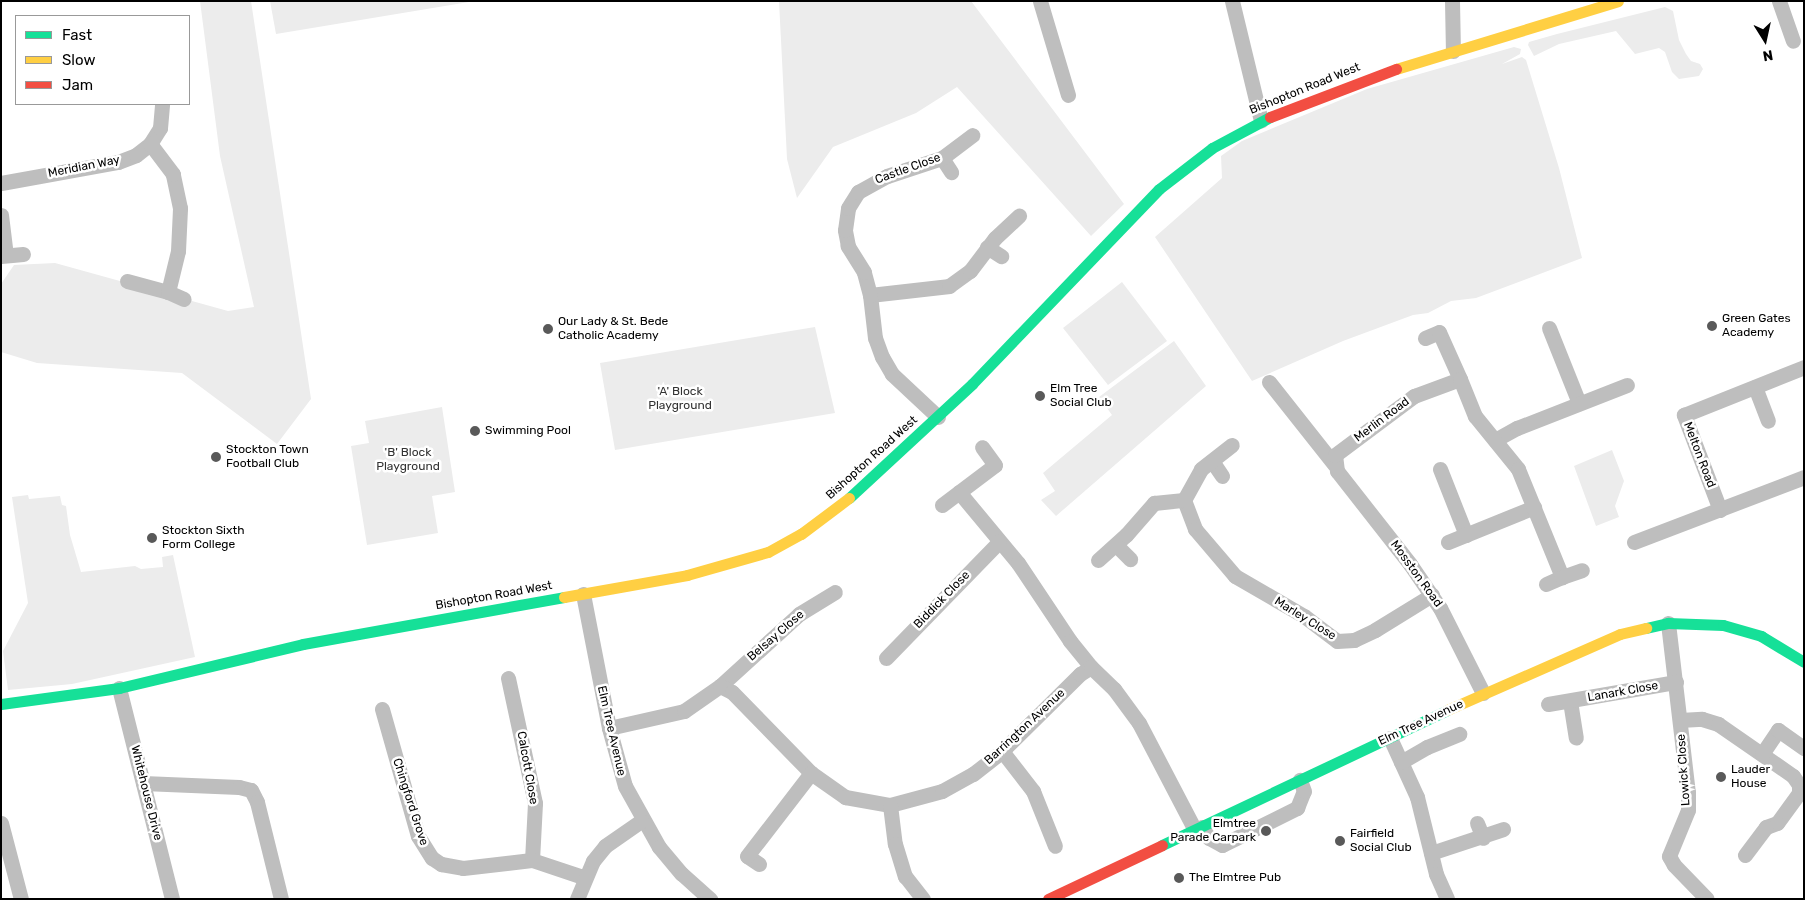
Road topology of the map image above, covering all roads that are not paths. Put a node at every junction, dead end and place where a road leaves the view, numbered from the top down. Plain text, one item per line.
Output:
1 (1040, 1) edge
2 (1232, 1) edge
3 (1452, 1) edge
4 (1618, 1) edge
5 (1779, 1) edge
6 (1793, 41) dead end
7 (1453, 51) junction
8 (1068, 95) dead end
9 (162, 105) edge
10 (1261, 121) junction
11 (972, 135) dead end
12 (150, 144) junction
13 (942, 158) junction
14 (951, 172) dead end
15 (1, 183) edge
16 (1, 216) edge
17 (1019, 216) dead end
18 (987, 246) junction
19 (23, 254) dead end
20 (4, 255) edge
21 (1001, 256) dead end
22 (127, 282) dead end
23 (168, 292) junction
24 (870, 295) junction
25 (184, 299) dead end
26 (1549, 328) dead end
27 (1425, 338) dead end
28 (1804, 367) edge
29 (1460, 379) junction
30 (1269, 382) dead end
31 (1628, 385) dead end
32 (1755, 387) junction
33 (1579, 403) junction
34 (938, 417) junction
35 (1768, 421) dead end
36 (1495, 440) junction
37 (1232, 445) dead end
38 (982, 447) dead end
39 (1335, 460) junction
40 (1212, 461) junction
41 (1440, 469) dead end
42 (1222, 476) dead end
43 (1804, 477) edge
44 (959, 492) junction
45 (1184, 500) junction
46 (942, 505) dead end
47 (1534, 507) junction
48 (1720, 510) junction
49 (1466, 534) junction
50 (999, 542) junction
51 (1448, 542) dead end
52 (1634, 542) dead end
53 (1116, 545) junction
54 (1098, 560) dead end
55 (1130, 560) dead end
56 (1582, 570) dead end
57 (1562, 577) junction
58 (1546, 584) dead end
59 (835, 592) dead end
60 (583, 594) junction
61 (1432, 595) junction
62 (1668, 623) junction
63 (1802, 655) edge
64 (886, 658) dead end
65 (1091, 667) junction
66 (508, 678) dead end
67 (1676, 682) junction
68 (720, 686) junction
69 (119, 688) junction
70 (1483, 693) junction
71 (1570, 701) junction
72 (1, 704) edge
73 (1548, 704) dead end
74 (382, 708) dead end
75 (1680, 720) junction
76 (609, 728) junction
77 (1460, 734) dead end
78 (1390, 738) junction
79 (1576, 738) dead end
80 (1804, 748) edge
81 (1002, 751) junction
82 (1762, 754) junction
83 (1401, 762) junction
84 (811, 773) junction
85 (1300, 780) junction
86 (143, 783) junction
87 (1801, 786) edge
88 (890, 805) junction
89 (641, 821) junction
90 (1, 823) edge
91 (1477, 823) dead end
92 (1198, 828) junction
93 (1503, 829) dead end
94 (1483, 838) junction
95 (1055, 846) dead end
96 (1431, 853) junction
97 (1745, 855) dead end
98 (532, 860) junction
99 (759, 864) dead end
100 (584, 877) junction
101 (21, 899) edge
102 (172, 899) edge
103 (281, 899) edge
104 (577, 899) edge
105 (710, 899) edge
106 (923, 899) edge
107 (1048, 899) edge
108 (1447, 899) edge
109 (1707, 899) edge

1 - 8 street
2 - 10 street
3 - 7 street
4 - 7 street, Bishopton Road West
5 - 6 street
7 - 10 street, Bishopton Road West
9 - 12 street
10 - 34 street, Bishopton Road West
11 - 13 street, Castle Close
12 - 15 street, Meridian Way
12 - 23 street
13 - 14 street
13 - 24 street, Castle Close
16 - 20 street
17 - 18 street
18 - 21 street
18 - 24 street
19 - 20 street
22 - 23 street
23 - 25 street
24 - 34 street, Castle Close
26 - 33 street
27 - 29 street
28 - 32 street, Melton Road
29 - 36 street
29 - 39 street, Merlin Road
30 - 39 street, Mosston Road
31 - 33 street
32 - 35 street
32 - 48 street, Melton Road
33 - 36 street
34 - 60 street, Bishopton Road West
36 - 47 street
37 - 40 street
38 - 44 street
39 - 61 street, Mosston Road
40 - 42 street
40 - 45 street
41 - 49 street
43 - 48 street
44 - 46 street
44 - 50 street
45 - 53 street
45 - 61 street, Marley Close
47 - 49 street
47 - 57 street
48 - 52 street
49 - 51 street
50 - 64 street, Biddick Close
50 - 65 street
53 - 54 street
53 - 55 street
56 - 57 street
57 - 58 street
59 - 68 street, Belsay Close
60 - 69 street, Bishopton Road West
60 - 76 street, Elm Tree Avenue
61 - 70 street, Mosston Road
62 - 63 street, Elm Tree Avenue
62 - 67 street, Lowick Close
62 - 70 street, Elm Tree Avenue
65 - 81 street, Barrington Avenue
65 - 92 street
66 - 98 street, Calcott Close
67 - 71 street, Lanark Close
67 - 75 street, Lowick Close
68 - 76 street
68 - 84 street, Barrington Avenue
69 - 72 street, Bishopton Road West
69 - 86 street, Whitehouse Drive
70 - 78 street, Elm Tree Avenue
71 - 73 street, Lanark Close
71 - 79 street, Lanark Close
74 - 98 street, Chingford Grove
75 - 82 street
75 - 109 street, Lowick Close
76 - 89 street, Elm Tree Avenue
77 - 83 street
78 - 83 street
78 - 85 street, Elm Tree Avenue
80 - 82 street
81 - 88 street, Barrington Avenue
81 - 95 street
82 - 87 street
83 - 96 street
84 - 88 street, Barrington Avenue
84 - 99 street
85 - 92 street, Elm Tree Avenue
85 - 92 street
86 - 102 street, Whitehouse Drive
86 - 103 street
87 - 97 street
88 - 106 street
89 - 100 street
89 - 105 street, Elm Tree Avenue
90 - 101 street
91 - 94 street
92 - 107 street, Elm Tree Avenue
93 - 94 street
94 - 96 street
96 - 108 street
98 - 100 street, Chingford Grove
100 - 104 street

